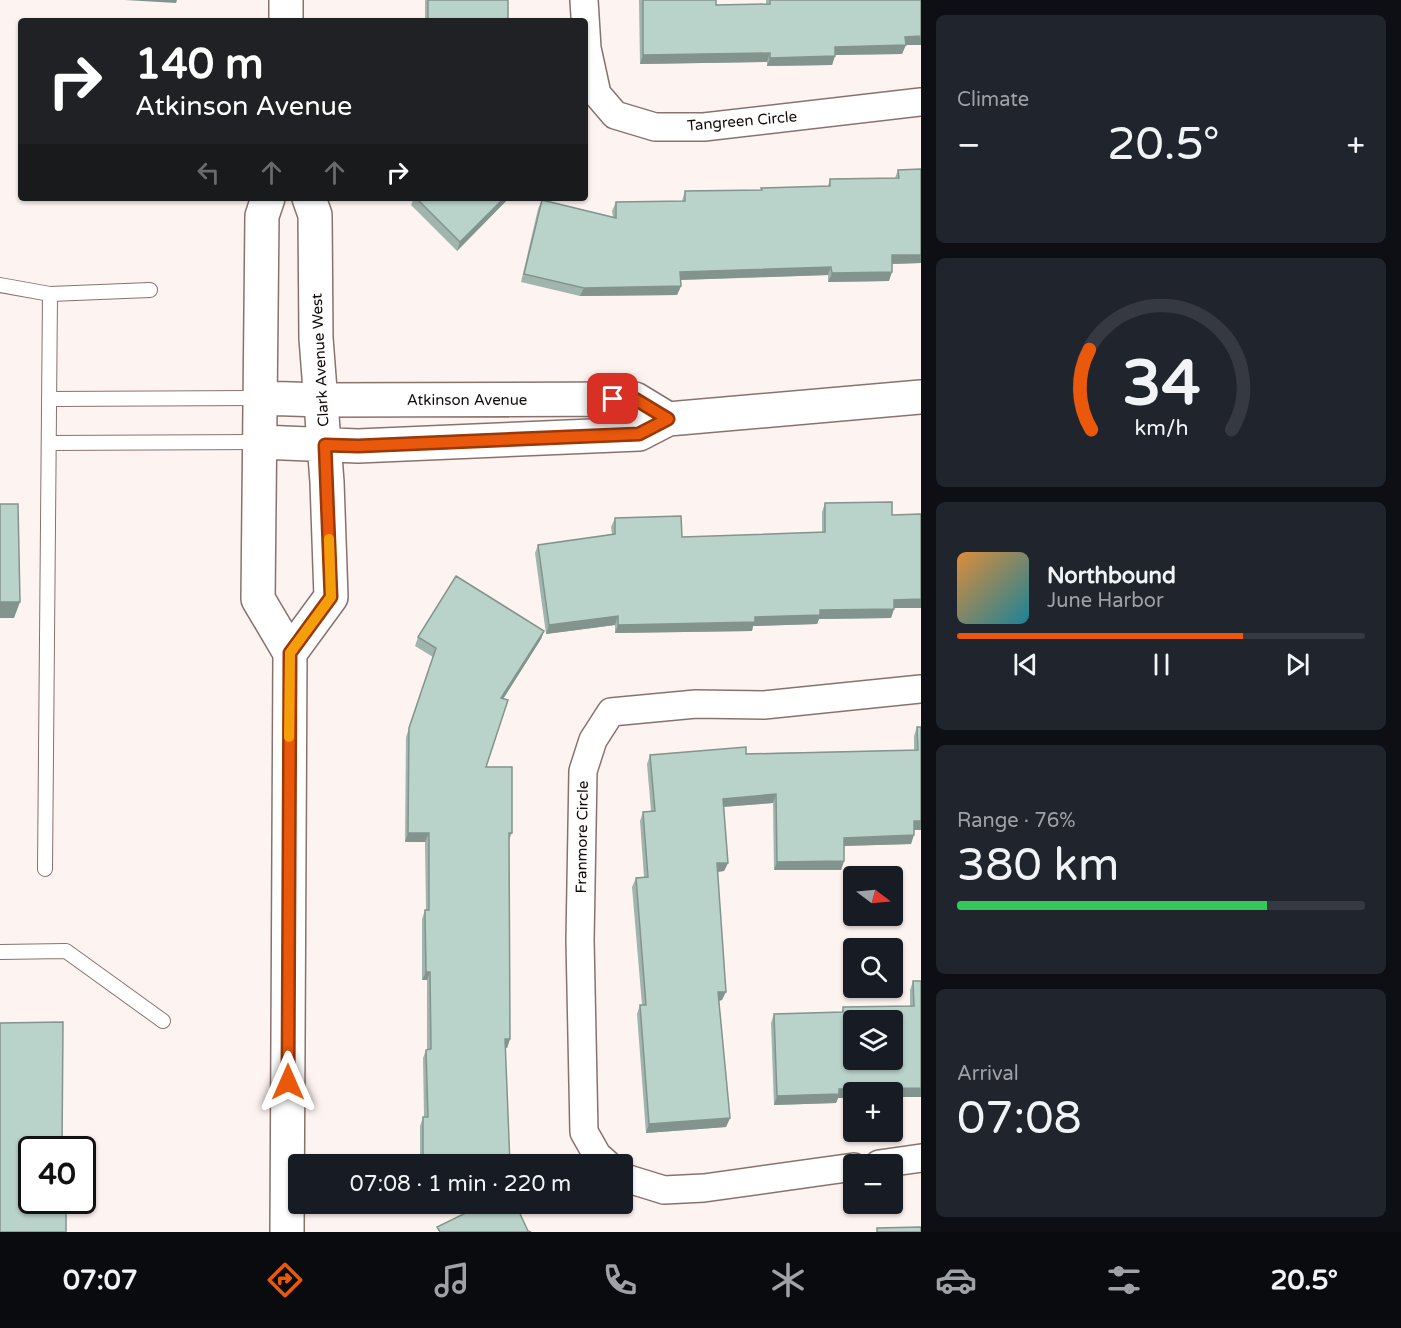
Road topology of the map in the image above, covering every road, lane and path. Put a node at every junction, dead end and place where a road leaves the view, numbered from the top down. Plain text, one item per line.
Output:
1 (285, 0) edge
2 (584, 0) edge
3 (286, 18) edge
4 (585, 18) edge
5 (588, 53) edge
6 (921, 102) edge
7 (267, 201) edge
8 (310, 201) edge
9 (0, 285) edge
10 (150, 290) dead end
11 (50, 294) junction
12 (260, 398) junction
13 (921, 398) edge
14 (49, 399) junction
15 (322, 400) junction
16 (668, 419) junction
17 (260, 442) junction
18 (49, 443) junction
19 (325, 445) junction
20 (290, 653) junction
21 (921, 689) edge
22 (45, 869) dead end
23 (0, 952) edge
24 (163, 1021) dead end
25 (596, 1154) edge
26 (921, 1158) edge
27 (903, 1161) edge
28 (843, 1169) edge
29 (633, 1180) edge
30 (288, 1232) edge

1 - 3 street
2 - 4 street, Tangreen Circle
5 - 6 street, Tangreen Circle
7 - 12 street
8 - 15 street, Clark Avenue West
9 - 11 lane
10 - 11 lane
11 - 14 lane
12 - 14 lane
12 - 15 street, Atkinson Avenue
12 - 17 street
13 - 16 street
14 - 18 lane
15 - 16 street, Atkinson Avenue
15 - 19 street, Clark Avenue West
16 - 19 street
17 - 18 lane
17 - 19 street
17 - 20 street
18 - 22 lane
19 - 20 street, Clark Avenue West
20 - 30 street
21 - 25 street, Franmore Circle
23 - 24 lane
26 - 27 street
28 - 29 street

